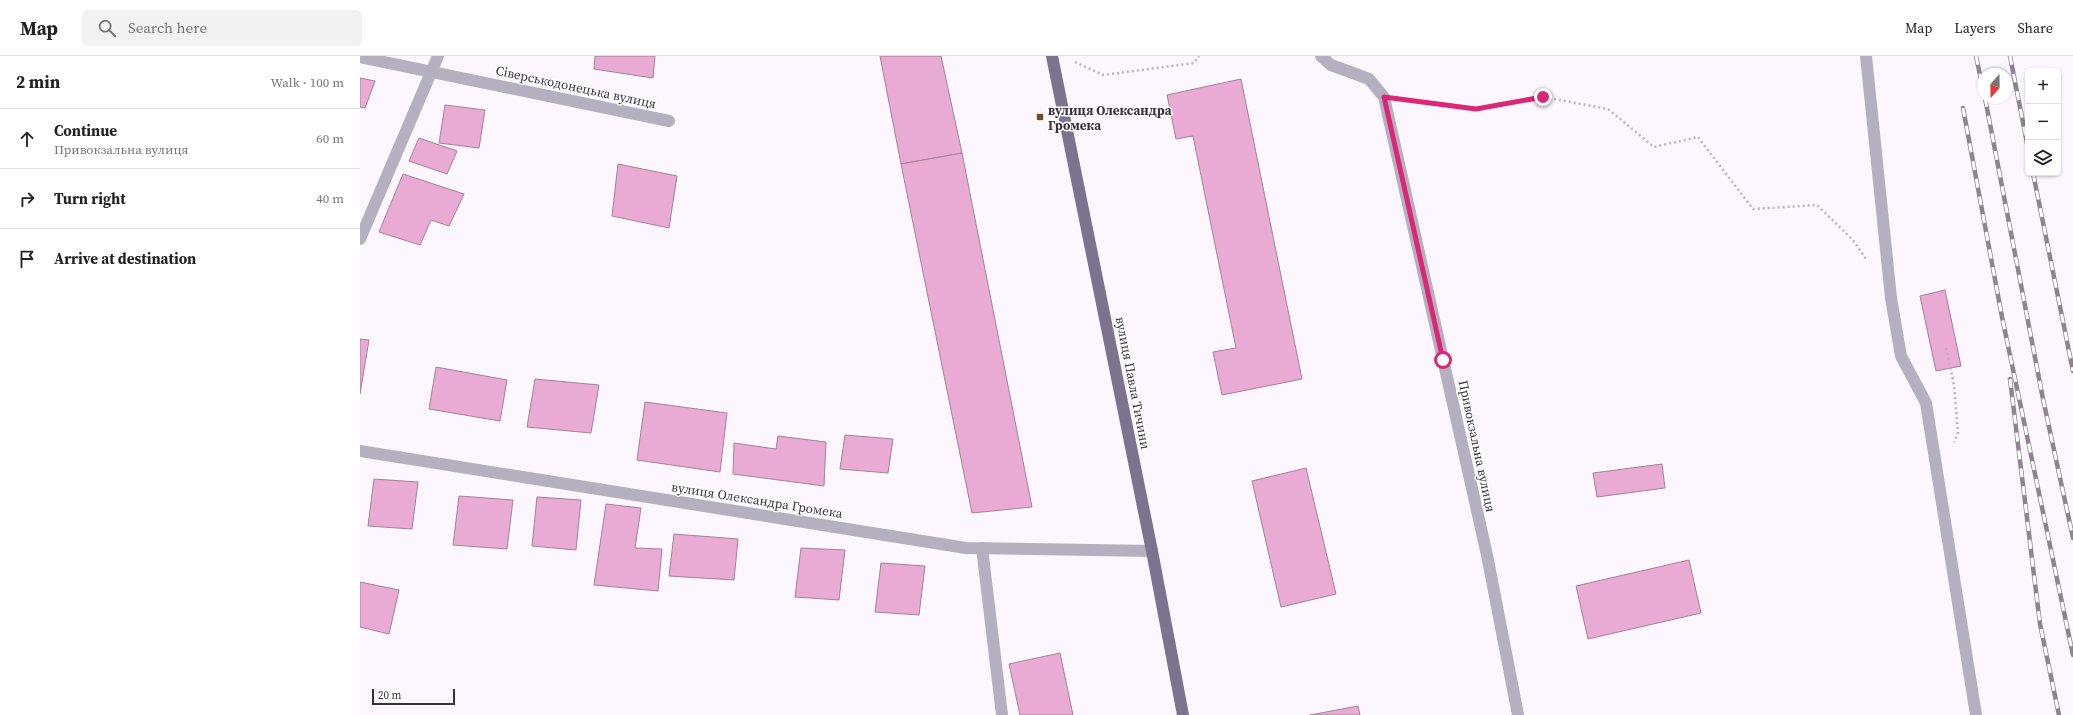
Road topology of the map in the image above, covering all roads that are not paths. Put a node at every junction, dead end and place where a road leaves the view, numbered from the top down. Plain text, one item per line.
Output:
1 (438, 56) edge
2 (1052, 56) edge
3 (1320, 56) edge
4 (1866, 56) edge
5 (360, 57) edge
6 (432, 71) junction
7 (669, 121) dead end
8 (360, 239) edge
9 (360, 451) edge
10 (982, 548) junction
11 (1152, 551) junction
12 (1002, 715) edge
13 (1183, 715) edge
14 (1518, 715) edge
15 (1976, 715) edge

1 - 6 street
2 - 11 main road, вулиця Павла Тичини
3 - 14 street, Привокзальна вулиця
4 - 15 street
5 - 6 street, Сіверськодонецька вулиця
6 - 7 street, Сіверськодонецька вулиця
6 - 8 street
9 - 10 street, вулиця Олександра Громека
10 - 11 street, вулиця Олександра Громека
10 - 12 street
11 - 13 main road, вулиця Павла Тичини

